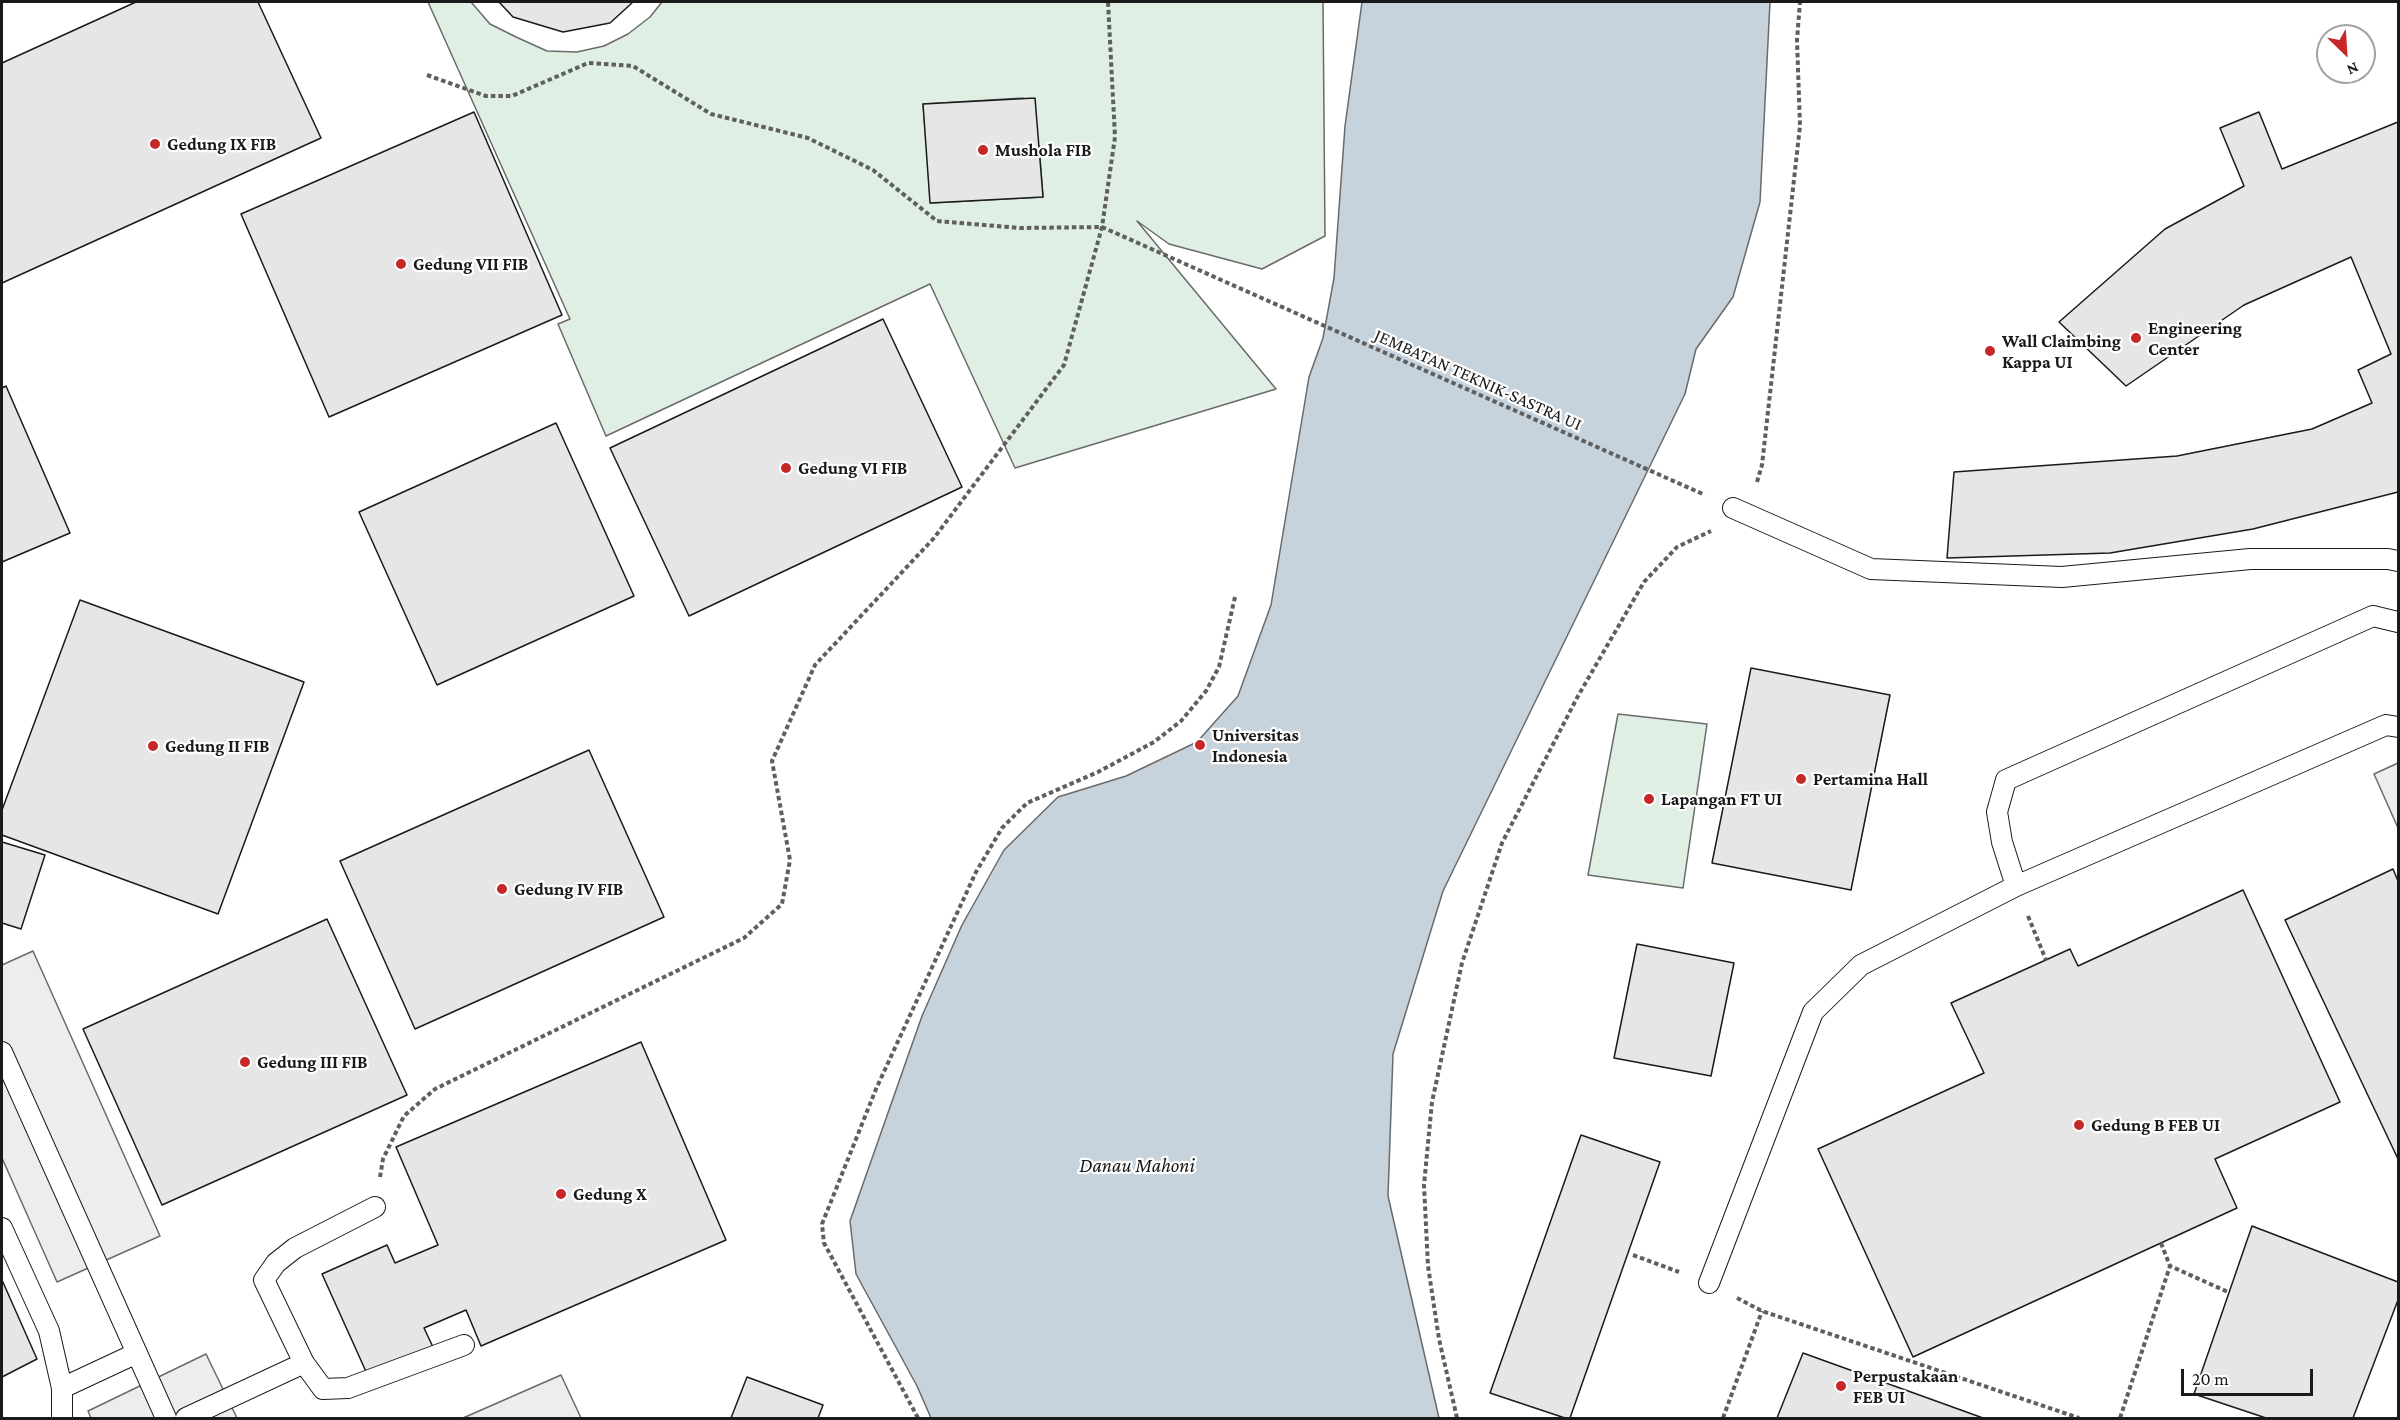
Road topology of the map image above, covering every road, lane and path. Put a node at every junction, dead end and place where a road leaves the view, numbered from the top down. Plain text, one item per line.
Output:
1 (1108, 2) edge
2 (1800, 2) edge
3 (428, 75) dead end
4 (1102, 227) junction
5 (1740, 511) junction
6 (2398, 561) edge
7 (1235, 597) dead end
8 (2398, 622) edge
9 (2398, 727) edge
10 (2016, 886) junction
11 (2046, 960) dead end
12 (2, 1052) edge
13 (375, 1208) joint
14 (2, 1228) edge
15 (2161, 1243) dead end
16 (1633, 1255) dead end
17 (2169, 1266) junction
18 (1709, 1283) junction
19 (2228, 1292) dead end
20 (1762, 1311) junction
21 (464, 1345) dead end
22 (137, 1353) junction
23 (304, 1363) junction
24 (62, 1388) junction
25 (62, 1419) edge
26 (166, 1419) edge
27 (186, 1419) edge
28 (918, 1419) edge
29 (1457, 1419) edge
30 (1723, 1419) edge
31 (2079, 1419) edge
32 (2120, 1419) edge

1 - 4 path
2 - 5 path
3 - 4 path
4 - 5 path, JEMBATAN TEKNIK-SASTRA UI
4 - 13 path
5 - 6 lane
5 - 29 path
7 - 28 path
8 - 10 lane
9 - 10 lane
10 - 11 path
10 - 18 lane
12 - 22 lane
13 - 23 lane
14 - 24 lane
15 - 17 path
16 - 18 path
17 - 19 path
17 - 32 path
18 - 20 path
20 - 30 path
20 - 31 path
21 - 23 lane
22 - 24 lane
22 - 26 lane
23 - 27 lane
24 - 25 lane

